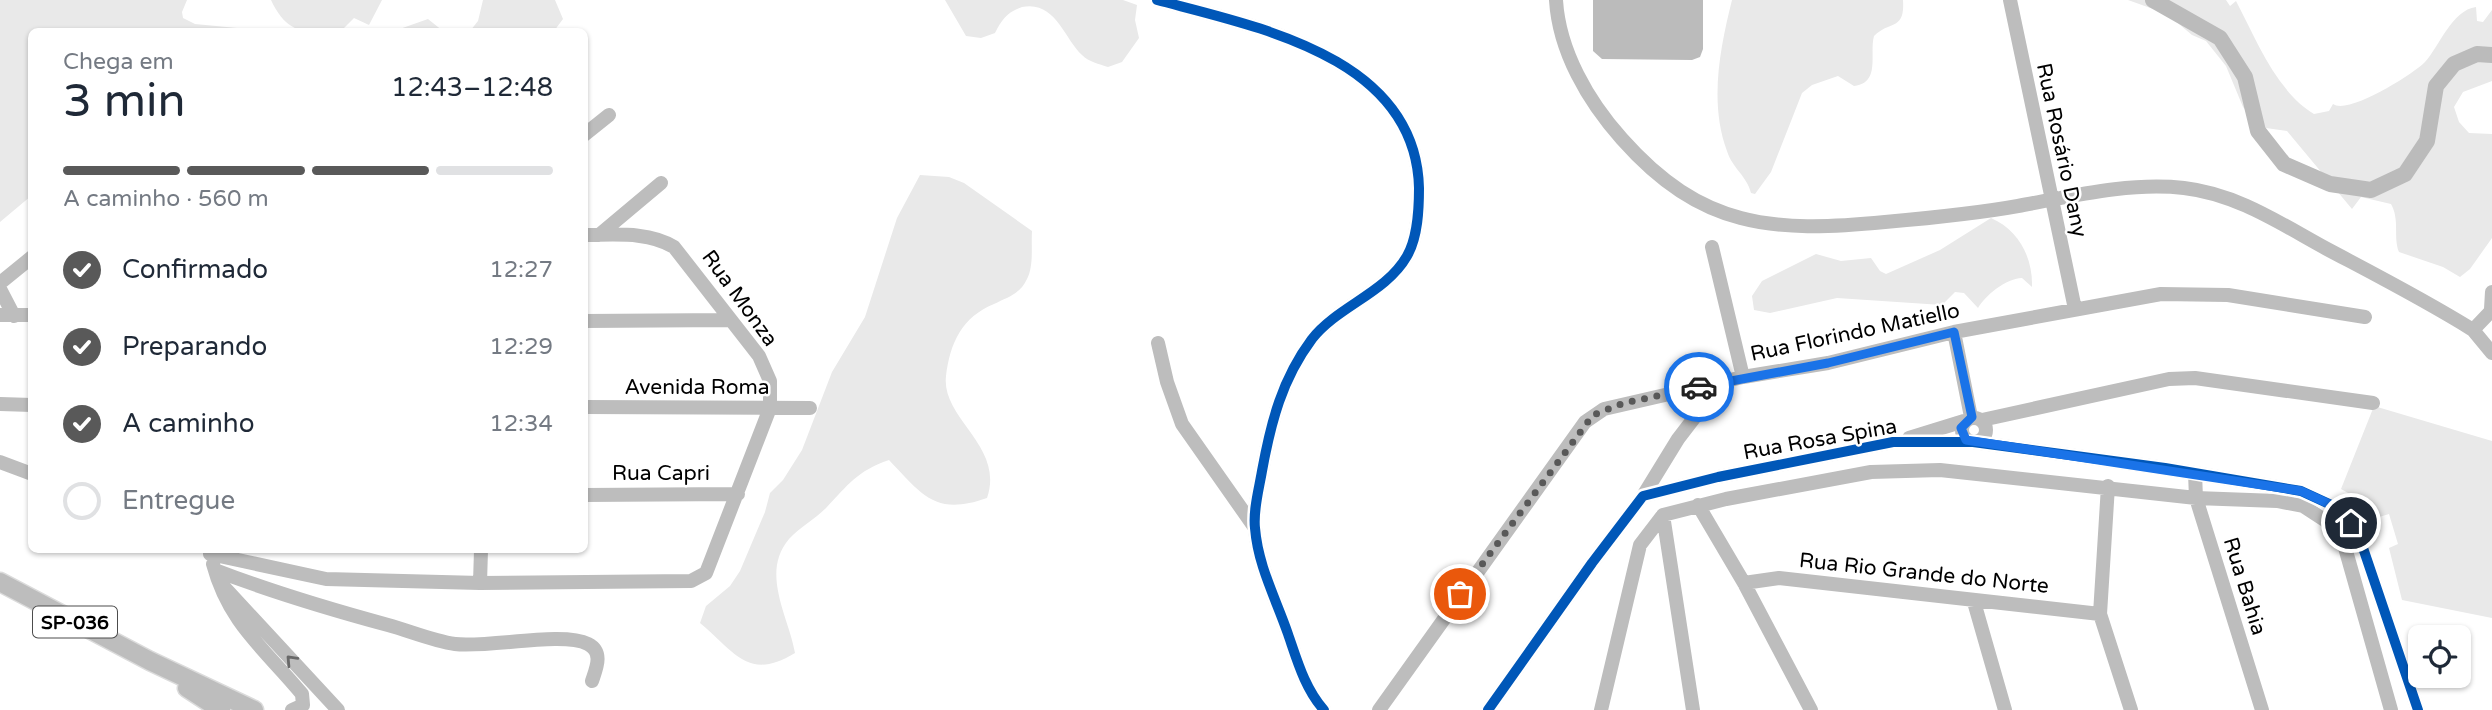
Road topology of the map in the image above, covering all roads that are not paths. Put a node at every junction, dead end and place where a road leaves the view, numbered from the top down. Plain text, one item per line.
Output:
1 (1157, 0) edge
2 (1556, 0) edge
3 (2010, 0) edge
4 (609, 115) dead end
5 (588, 132) edge
6 (661, 183) dead end
7 (2050, 200) junction
8 (625, 212) junction
9 (592, 235) edge
10 (644, 236) junction
11 (1712, 247) dead end
12 (28, 260) edge
13 (0, 283) edge
14 (0, 289) edge
15 (2492, 292) edge
16 (2075, 309) junction
17 (2491, 309) edge
18 (7, 315) edge
19 (28, 315) edge
20 (2364, 317) dead end
21 (730, 320) junction
22 (588, 321) edge
23 (2473, 330) junction
24 (1954, 332) junction
25 (1158, 344) dead end
26 (2492, 353) edge
27 (1743, 377) junction
28 (1721, 383) junction
29 (2373, 403) dead end
30 (0, 404) edge
31 (28, 405) edge
32 (588, 407) edge
33 (770, 408) junction
34 (810, 408) dead end
35 (1973, 419) junction
36 (1893, 442) junction
37 (1973, 442) junction
38 (0, 462) edge
39 (2165, 468) junction
40 (28, 472) edge
41 (2195, 473) junction
42 (2108, 486) junction
43 (2166, 493) junction
44 (738, 494) junction
45 (588, 495) edge
46 (1643, 496) junction
47 (2196, 498) junction
48 (1698, 505) junction
49 (1663, 515) junction
50 (1255, 528) junction
51 (210, 553) edge
52 (214, 553) edge
53 (481, 553) edge
54 (216, 575) junction
55 (0, 582) edge
56 (480, 583) junction
57 (1744, 583) junction
58 (1974, 602) junction
59 (2100, 614) junction
60 (150, 661) junction
61 (592, 681) dead end
62 (221, 710) edge
63 (254, 710) edge
64 (292, 710) edge
65 (338, 710) edge
66 (1324, 710) edge
67 (1379, 710) edge
68 (1488, 710) edge
69 (1601, 710) edge
70 (1693, 710) edge
71 (1811, 710) edge
72 (2005, 710) edge
73 (2131, 710) edge
74 (2262, 710) edge
75 (2391, 710) edge
76 (2418, 710) edge

1 - 50 street
2 - 7 street
3 - 7 street, Rua Rosário Dany
4 - 5 street
6 - 8 street
7 - 16 street, Rua Rosário Dany
7 - 23 street
8 - 9 street
8 - 10 street
9 - 10 street, Rua Monza
10 - 21 street, Rua Monza
11 - 27 street
12 - 13 street
14 - 18 street
15 - 17 street
16 - 20 street, Rua Florindo Matiello
16 - 24 street, Rua Florindo Matiello
17 - 23 street
18 - 19 street
21 - 22 street
21 - 33 street, Rua Monza
23 - 26 street
24 - 27 street, Rua Florindo Matiello
24 - 35 street
25 - 50 street
27 - 28 street, Rua Florindo Matiello
28 - 46 street
28 - 67 street, Rua Florindo Matiello
29 - 35 street
30 - 31 street
32 - 33 street, Avenida Roma
33 - 34 street, Avenida Roma
33 - 44 street, Rua Monza
35 - 36 street
35 - 37 street
35 - 37 street
36 - 37 street, Rua Rosa Spina
36 - 46 street, Rua Rosa Spina
37 - 39 street, Rua Rosa Spina
38 - 40 street
39 - 41 street, Rua Rosa Spina
39 - 43 street
41 - 47 street, Rua Bahia
41 - 76 street, Rua Rosa Spina
42 - 43 street
42 - 48 street
42 - 59 street
43 - 47 street
44 - 45 street, Rua Capri
44 - 56 street, Rua Monza
46 - 68 street
47 - 74 street, Rua Bahia
47 - 75 street
48 - 49 street
48 - 57 street
49 - 69 street
49 - 70 street
50 - 66 street
51 - 54 street
52 - 56 street
53 - 56 street
54 - 61 street
54 - 64 street
65 -> 54 street
55 - 60 main road, SP-036
57 - 58 street, Rua Rio Grande do Norte
57 - 71 street
58 - 59 street, Rua Rio Grande do Norte
58 - 72 street
59 - 73 street
60 - 62 main road, SP-036
60 - 63 main road, SP-036

